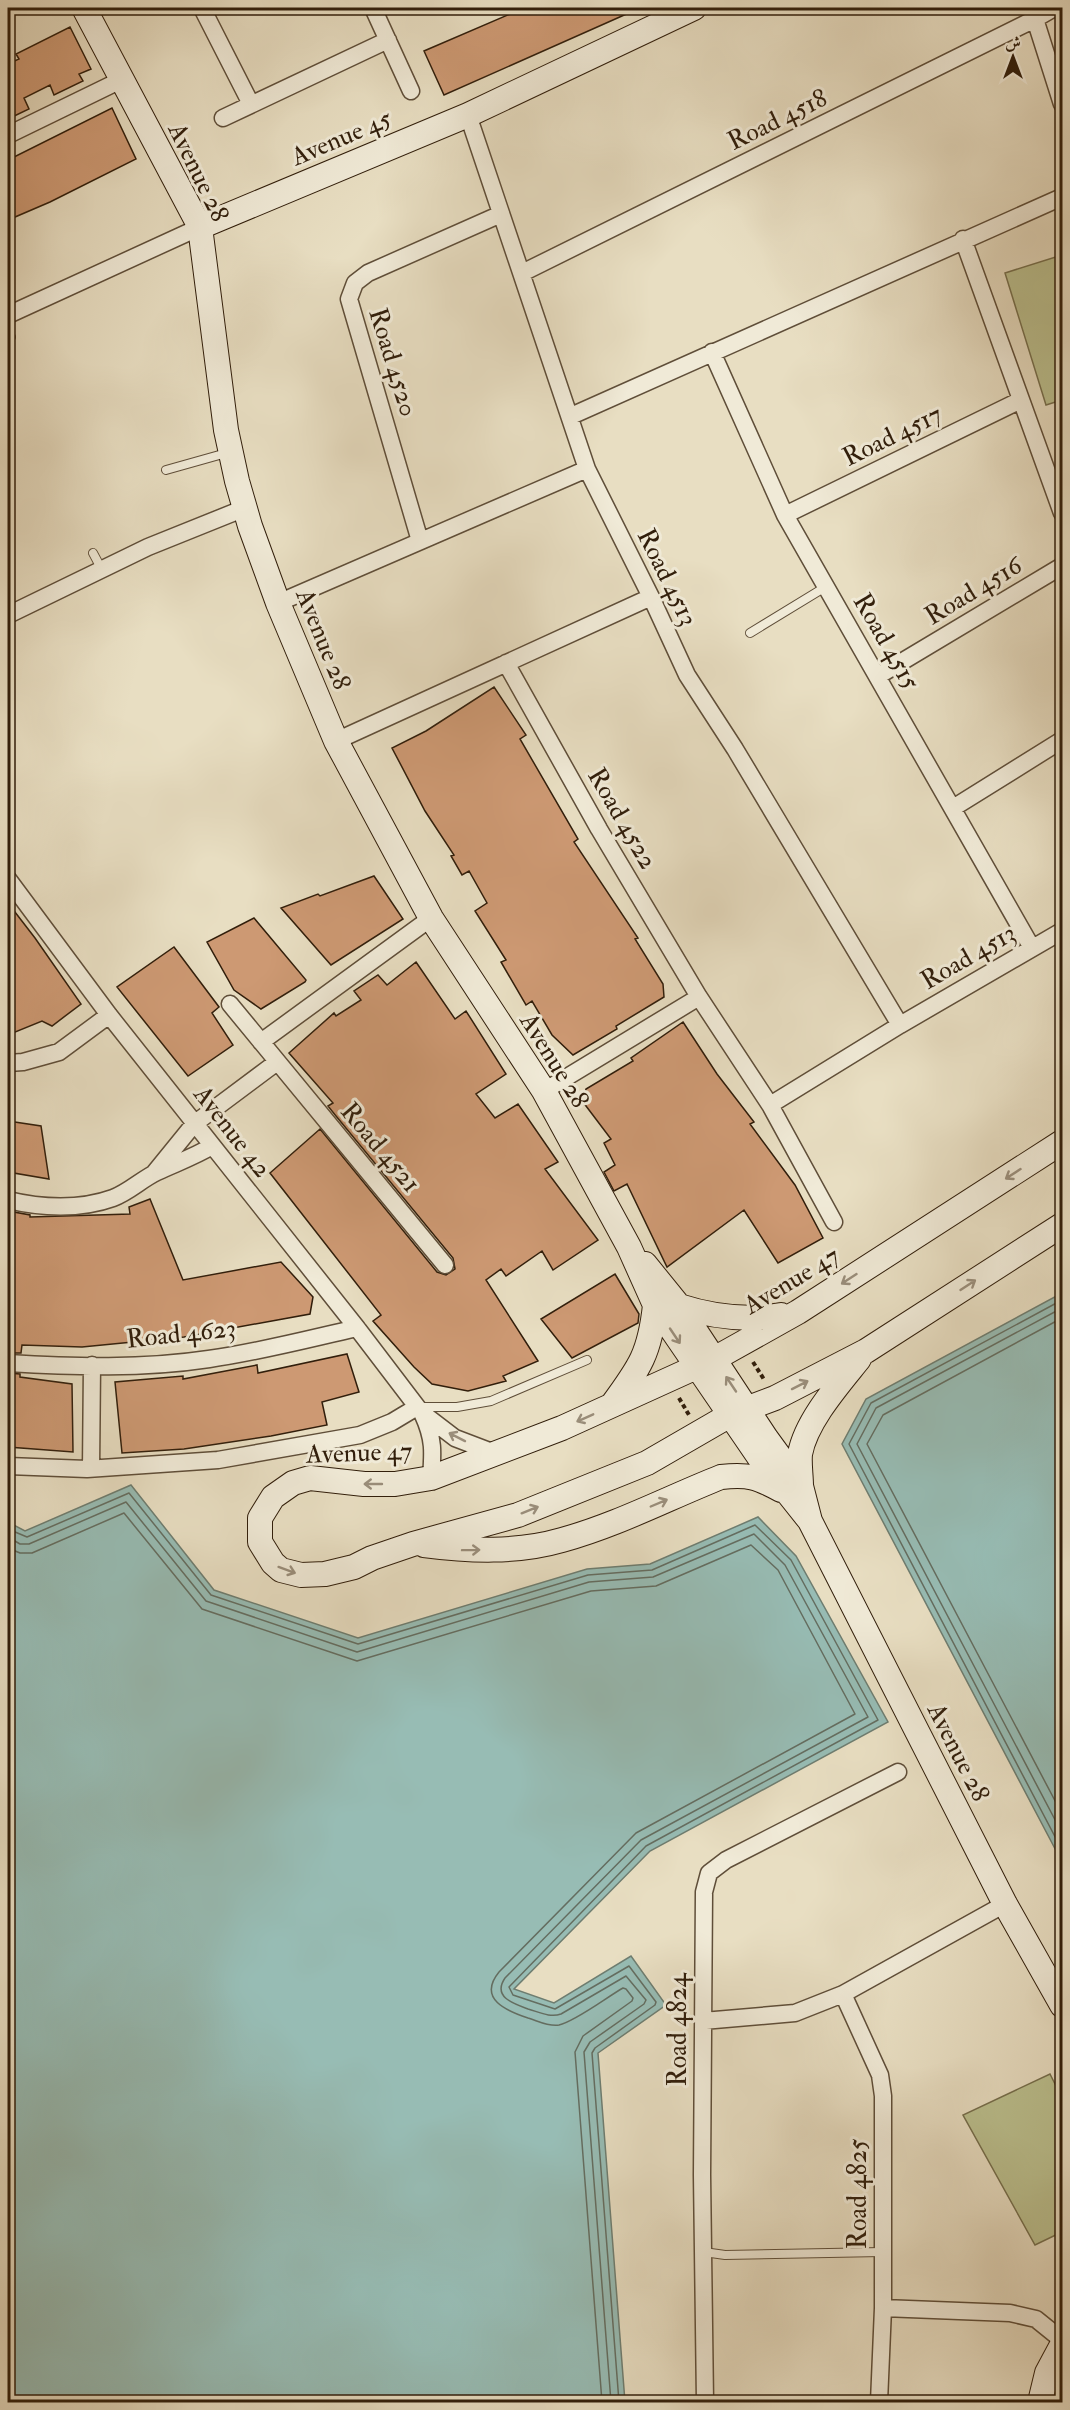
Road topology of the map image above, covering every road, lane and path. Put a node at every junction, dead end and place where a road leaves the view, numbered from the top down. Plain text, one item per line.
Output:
1 (84, 8) edge
2 (202, 8) edge
3 (373, 8) edge
4 (694, 8) edge
5 (1054, 8) edge
6 (1035, 20) junction
7 (388, 39) junction
8 (121, 80) junction
9 (411, 91) dead end
10 (251, 104) junction
11 (1062, 104) edge
12 (468, 115) junction
13 (223, 118) dead end
14 (8, 135) edge
15 (1062, 197) edge
16 (501, 214) junction
17 (200, 227) junction
18 (963, 239) junction
19 (522, 273) junction
20 (8, 315) edge
21 (712, 352) junction
22 (1021, 400) junction
23 (571, 416) junction
24 (230, 452) junction
25 (587, 469) junction
26 (166, 470) dead end
27 (245, 508) junction
28 (1062, 513) edge
29 (785, 514) junction
30 (420, 542) junction
31 (1062, 566) edge
32 (827, 586) junction
33 (651, 597) junction
34 (278, 603) junction
35 (8, 615) edge
36 (750, 633) dead end
37 (506, 663) junction
38 (878, 676) junction
39 (1062, 740) edge
40 (336, 741) junction
41 (953, 808) junction
42 (8, 879) edge
43 (431, 918) junction
44 (1062, 931) edge
45 (1032, 948) junction
46 (699, 997) junction
47 (230, 1004) dead end
48 (109, 1015) junction
49 (900, 1024) junction
50 (261, 1042) junction
51 (277, 1062) junction
52 (8, 1063) edge
53 (544, 1091) junction
54 (770, 1105) junction
55 (194, 1124) junction
56 (1062, 1142) edge
57 (212, 1146) junction
58 (154, 1173) junction
59 (8, 1200) edge
60 (834, 1222) dead end
61 (1062, 1225) edge
62 (445, 1265) dead end
63 (667, 1306) junction
64 (798, 1312) junction
65 (357, 1328) junction
66 (741, 1342) junction
67 (866, 1351) junction
68 (587, 1360) dead end
69 (8, 1363) edge
70 (705, 1364) junction
71 (92, 1365) junction
72 (669, 1381) junction
73 (775, 1398) junction
74 (611, 1407) junction
75 (419, 1409) junction
76 (738, 1412) junction
77 (700, 1433) junction
78 (497, 1454) junction
79 (8, 1466) edge
80 (92, 1469) junction
81 (431, 1478) junction
82 (793, 1489) junction
83 (413, 1544) junction
84 (898, 1772) dead end
85 (1005, 1904) junction
86 (843, 1994) junction
87 (1062, 2005) edge
88 (703, 2021) junction
89 (704, 2252) junction
90 (882, 2252) junction
91 (883, 2308) junction
92 (1062, 2343) edge
93 (705, 2403) edge
94 (879, 2403) edge
95 (1040, 2403) edge

1 - 8 street, Avenue 28
2 - 10 street
3 - 7 street
4 - 12 street, Avenue 45
5 - 6 street, Road 4518
6 - 11 street
6 - 19 street, Road 4518
7 - 9 street
7 - 10 street
8 - 14 street
8 - 17 street, Avenue 28
10 - 13 street
12 - 16 street, Road 4513
12 - 17 street, Avenue 45
15 - 18 street
16 - 19 street, Road 4513
16 - 30 street, Road 4520
17 - 20 street, Avenue 45
17 - 24 street, Avenue 28
18 - 21 street
18 - 22 street
19 - 23 street, Road 4513
21 - 23 street
21 - 29 street, Road 4515
22 - 28 street
22 - 29 street, Road 4517
23 - 25 street, Road 4513
24 - 26 lane
24 - 27 street, Avenue 28
25 - 30 street
25 - 33 street, Road 4513
27 - 34 street, Avenue 28
27 - 35 street
29 - 32 street, Road 4515
30 - 34 street
31 - 38 street, Road 4516
32 - 36 lane
32 - 38 street, Road 4515
33 - 37 street
33 - 49 street, Road 4513
34 - 40 street, Avenue 28
37 - 40 street
37 - 46 street, Road 4522
38 - 41 street, Road 4515
39 - 41 street
40 - 43 street, Avenue 28
41 - 45 street, Road 4515
42 - 48 street, Avenue 42
43 - 50 street
43 - 53 street, Avenue 28
44 - 45 street, Road 4513
45 - 49 street, Road 4513
46 - 53 street
46 - 54 street, Road 4522
47 - 50 street, Road 4521
48 - 52 street
48 - 55 street, Avenue 42
49 - 54 street, Road 4513
50 - 51 street, Road 4521
51 - 55 street
51 - 62 street, Road 4521
53 - 63 street, Avenue 28
54 - 60 street, Road 4522
55 - 57 street, Avenue 42
55 - 58 street
56 -> 64 street, Avenue 47
57 - 58 street
57 - 65 street, Avenue 42
58 - 59 street
67 -> 61 street, Avenue 47
63 - 64 street
63 - 70 street, Avenue 28
63 - 74 street
64 - 66 street, Avenue 47
65 - 71 street, Road 4623
65 - 75 street, Avenue 42
66 - 70 street, Avenue 47
66 - 73 path
73 -> 67 street, Avenue 47
67 - 82 street
68 - 75 lane
69 - 71 street, Road 4623
70 - 72 street, Avenue 47
70 - 76 street, Avenue 28
71 - 80 street
72 - 74 street, Avenue 47
72 - 77 path
73 - 76 street, Avenue 47
74 -> 78 street, Avenue 47
78 -> 75 street, Avenue 42
75 - 80 street
75 - 81 street, Avenue 42
76 - 77 street, Avenue 47
76 - 82 street, Avenue 28
83 -> 77 street, Avenue 47
78 - 81 street, Avenue 47
79 - 80 street
81 -> 83 street, Avenue 47
83 -> 82 street
82 - 85 street, Avenue 28
84 - 88 street, Road 4824
85 - 86 street
85 - 87 street, Avenue 28
86 - 88 street
86 - 90 street, Road 4825
88 - 89 street, Road 4824
89 - 90 lane
89 - 93 street, Road 4824
90 - 91 street, Road 4825
91 - 92 street
91 - 94 street, Road 4825
92 - 95 street

